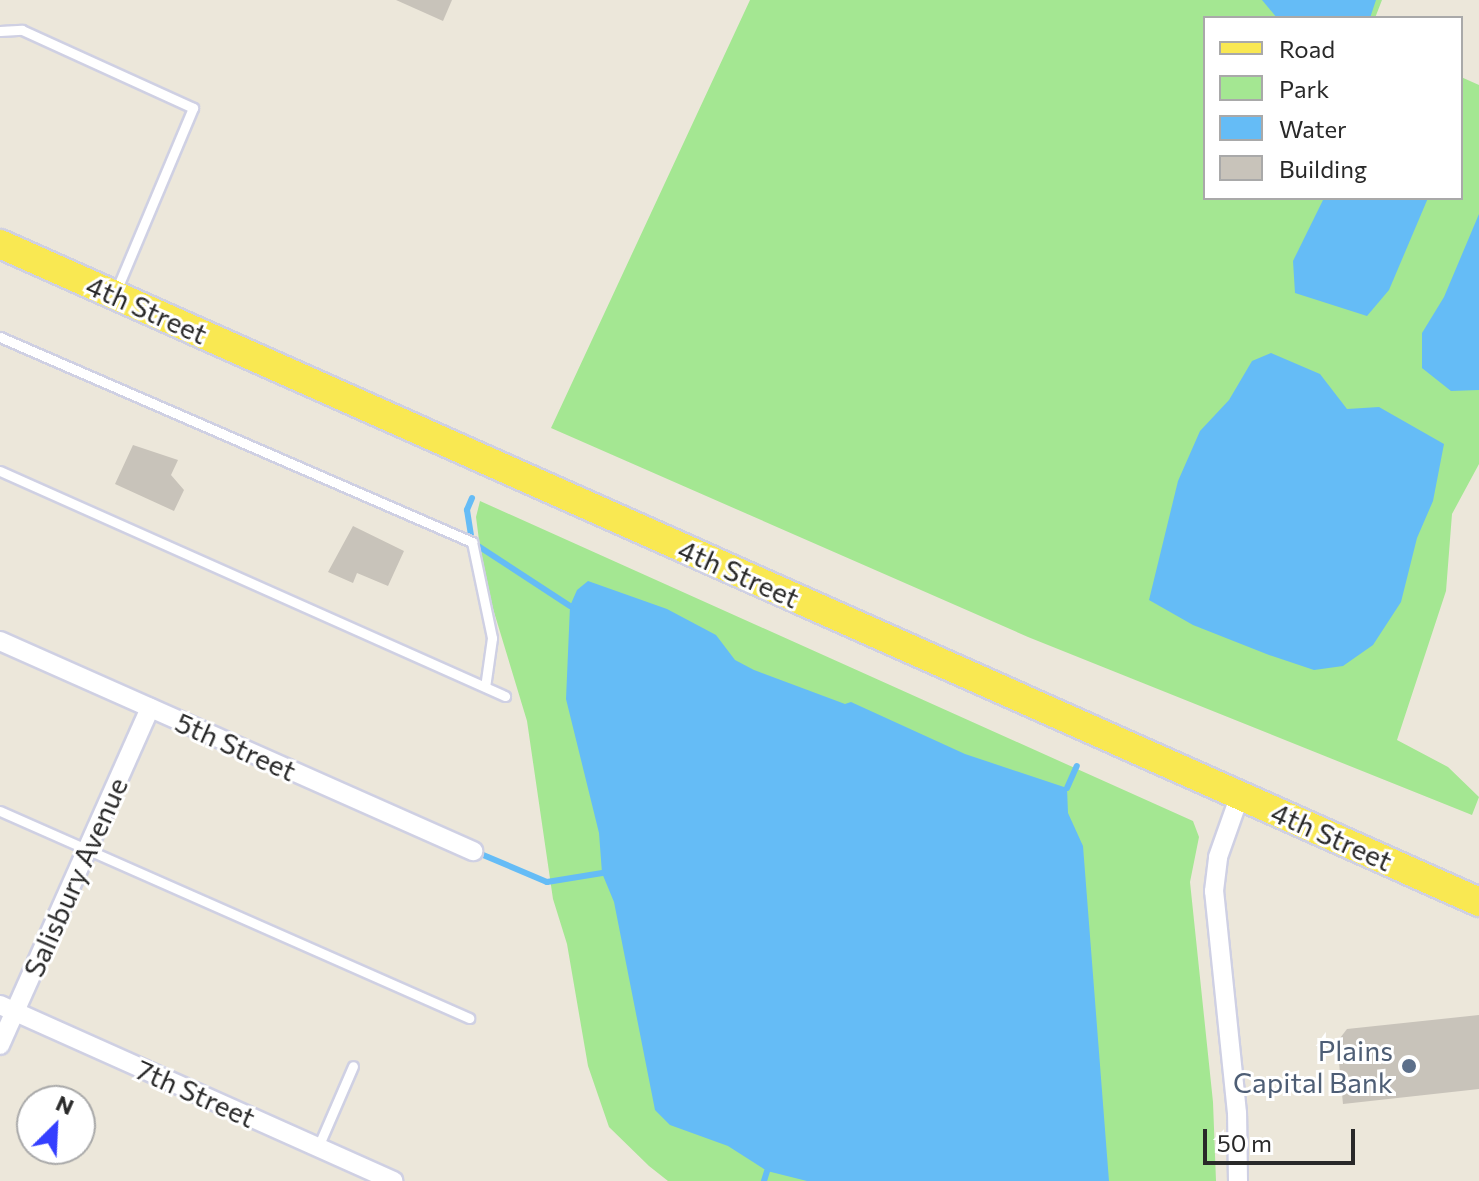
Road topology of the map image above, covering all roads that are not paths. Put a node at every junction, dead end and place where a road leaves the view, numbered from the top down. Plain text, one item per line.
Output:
1 (0, 31) edge
2 (0, 244) edge
3 (115, 295) junction
4 (0, 337) edge
5 (0, 471) edge
6 (0, 641) edge
7 (485, 687) junction
8 (505, 696) dead end
9 (150, 708) junction
10 (1240, 795) junction
11 (0, 811) edge
12 (87, 849) junction
13 (473, 851) dead end
14 (1479, 902) edge
15 (7, 1009) edge
16 (469, 1018) dead end
17 (0, 1045) edge
18 (353, 1066) dead end
19 (318, 1147) junction
20 (393, 1181) edge
21 (1238, 1181) edge

1 - 3 lane
2 - 3 main road, 4th Street
3 - 10 main road, 4th Street
4 - 7 lane
5 - 7 lane
6 - 9 street, 5th Street
7 - 8 lane
9 - 12 street, Salisbury Avenue
9 - 13 street, 5th Street
10 - 14 main road, 4th Street
10 - 21 street
11 - 12 lane
12 - 15 street, Salisbury Avenue
12 - 16 lane
15 - 17 street, Salisbury Avenue
15 - 19 street, 7th Street
18 - 19 lane
19 - 20 street, 7th Street

